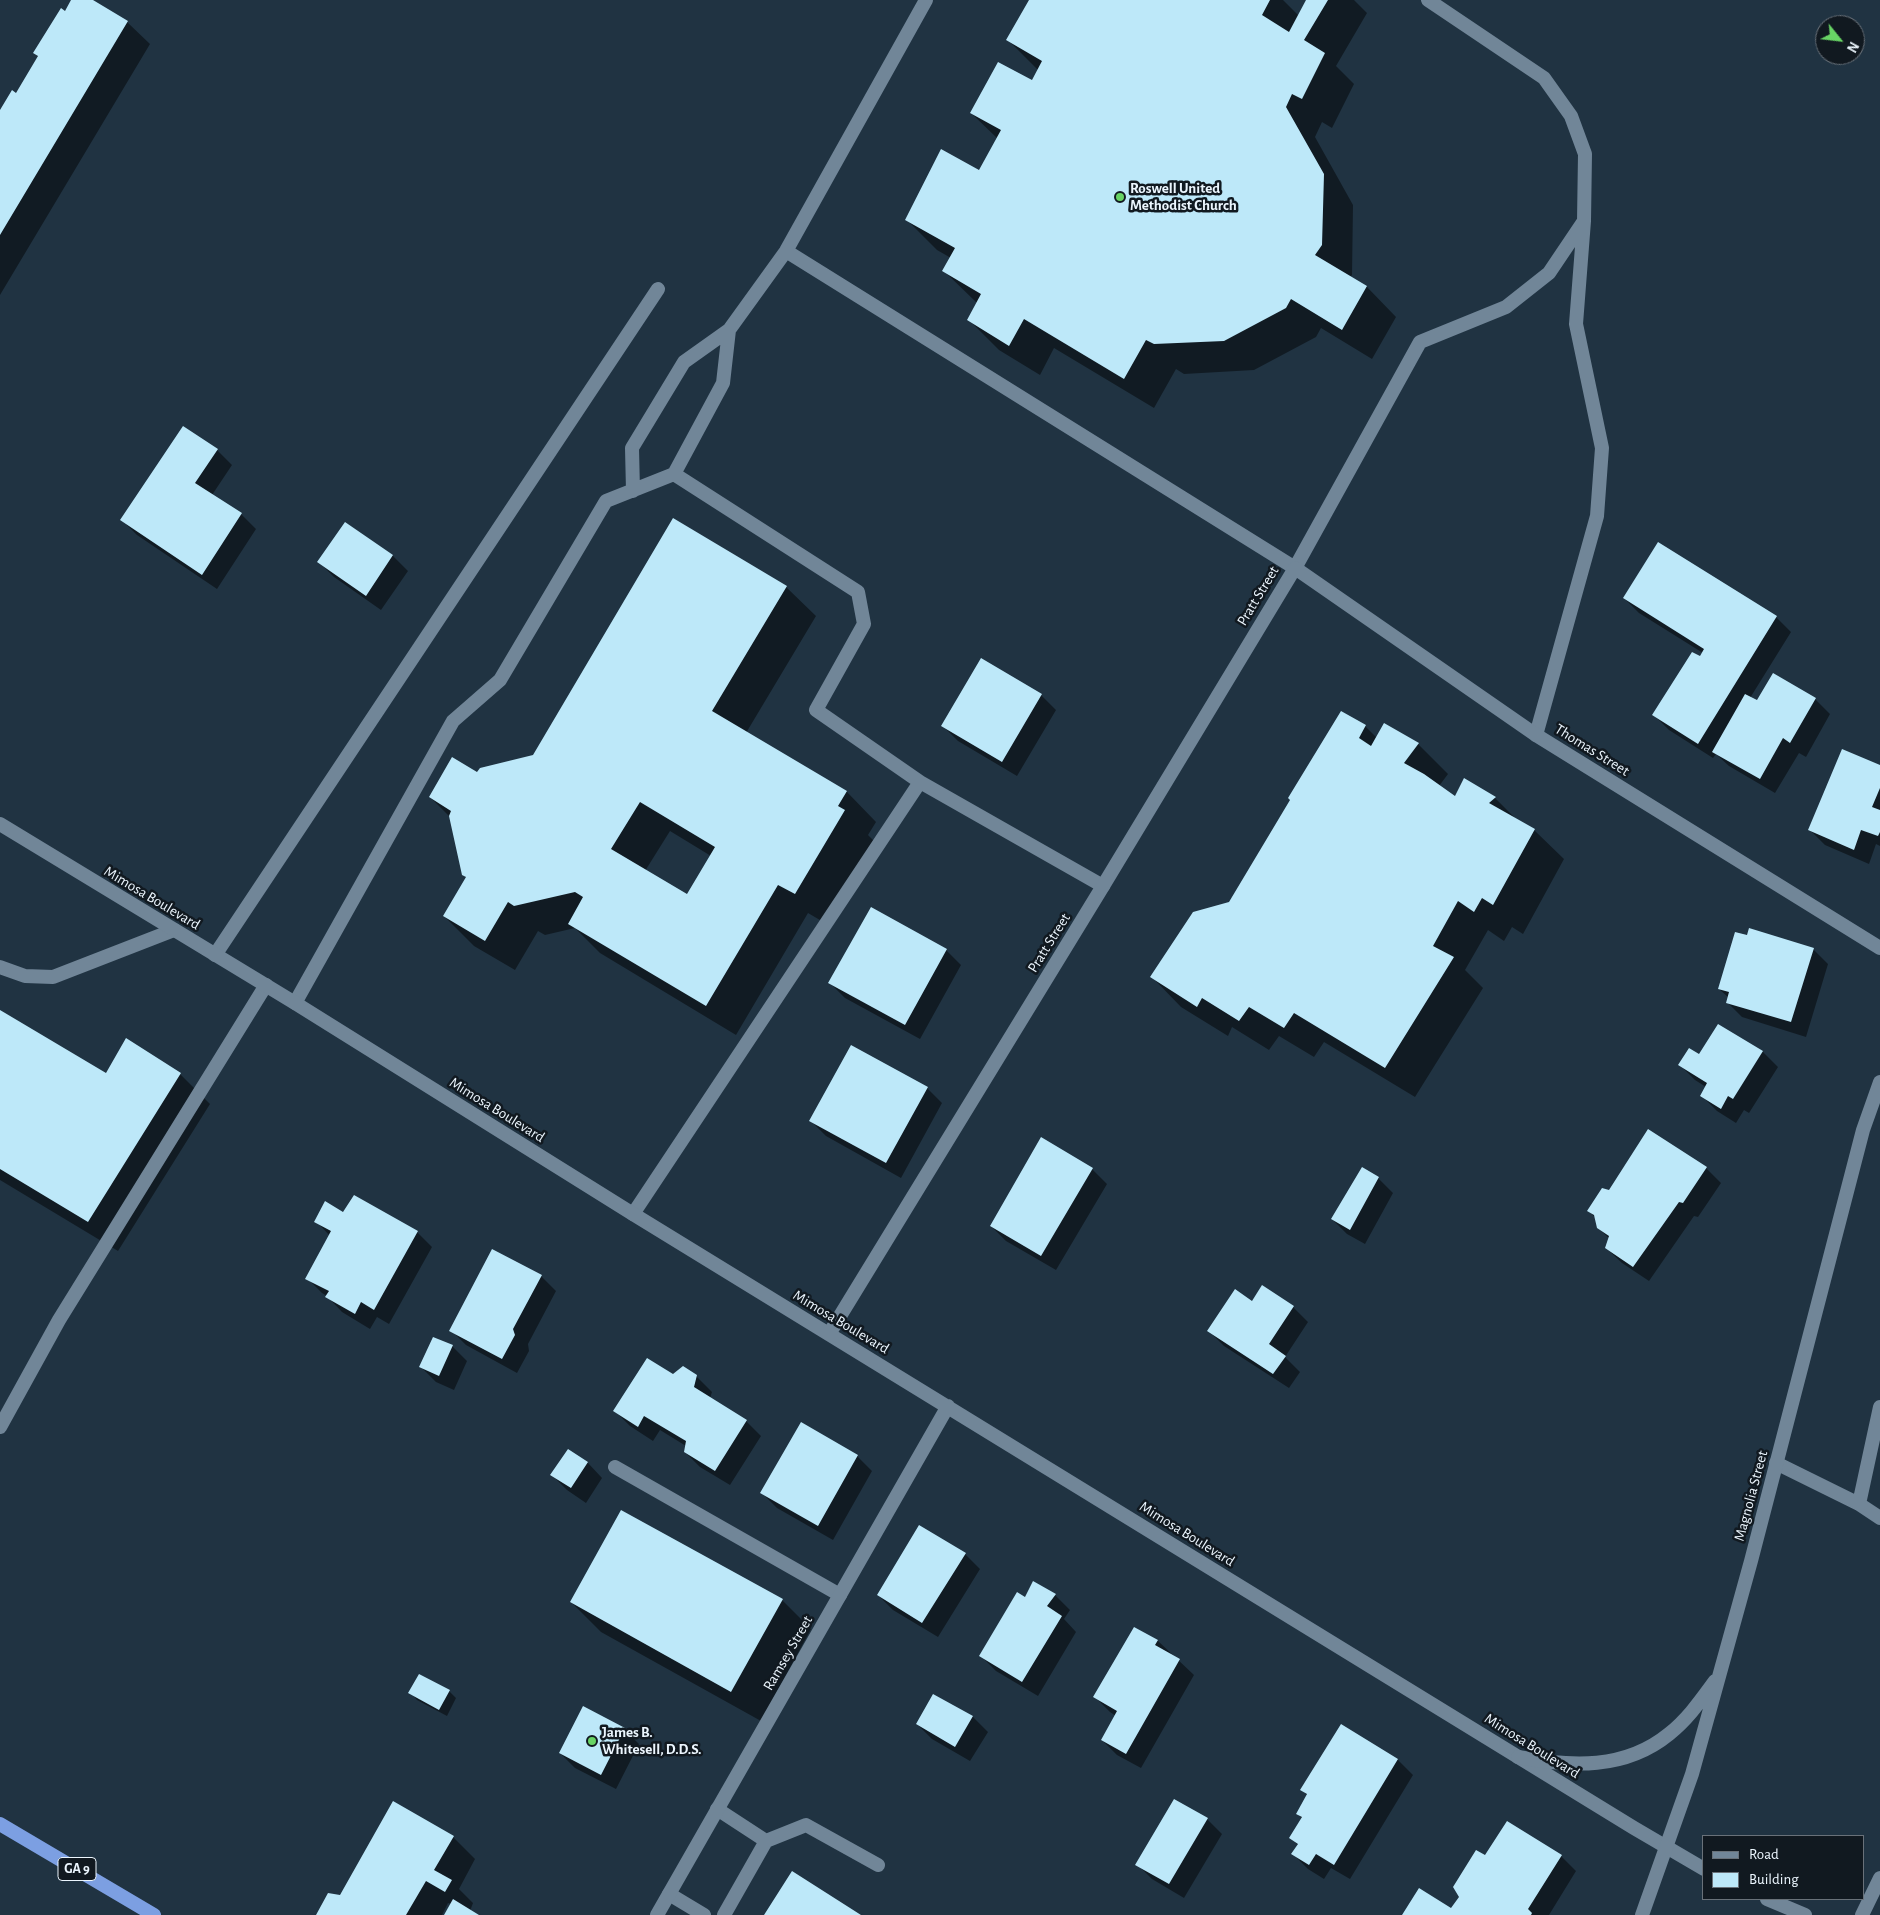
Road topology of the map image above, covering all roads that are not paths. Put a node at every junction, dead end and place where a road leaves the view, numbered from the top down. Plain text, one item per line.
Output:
1 (926, 0) edge
2 (1428, 0) edge
3 (1584, 221) junction
4 (786, 251) junction
5 (658, 290) dead end
6 (729, 330) junction
7 (674, 474) junction
8 (633, 491) junction
9 (1295, 568) junction
10 (1536, 735) junction
11 (920, 782) junction
12 (0, 824) edge
13 (1103, 886) junction
14 (174, 930) junction
15 (1880, 948) edge
16 (214, 955) junction
17 (0, 967) edge
18 (266, 986) junction
19 (296, 1003) junction
20 (1880, 1082) edge
21 (633, 1214) junction
22 (829, 1334) junction
23 (948, 1406) junction
24 (1880, 1407) edge
25 (0, 1427) edge
26 (1776, 1462) junction
27 (615, 1467) dead end
28 (1859, 1504) junction
29 (1880, 1518) edge
30 (840, 1595) junction
31 (1720, 1674) junction
32 (1518, 1757) junction
33 (717, 1809) junction
34 (0, 1824) edge
35 (766, 1841) junction
36 (1666, 1848) junction
37 (878, 1865) dead end
38 (1702, 1868) edge
39 (1880, 1878) edge
40 (669, 1894) junction
41 (1769, 1900) edge
42 (154, 1915) edge
43 (657, 1915) edge
44 (704, 1915) edge
45 (724, 1915) edge
46 (1642, 1915) edge
47 (1805, 1915) edge
48 (1862, 1915) edge

1 - 4 street
2 - 3 street
3 - 9 street, Pratt Street
3 - 10 street
4 - 6 street
4 - 9 street, Thomas Street
5 - 16 street
6 - 7 street
6 - 8 street
7 - 8 street
7 - 11 street
8 - 19 street
9 - 10 street, Thomas Street
9 - 13 street, Pratt Street
10 - 15 street, Thomas Street
11 - 13 street
11 - 21 street
12 - 14 street, Mimosa Boulevard
13 - 22 street, Pratt Street
14 - 16 street, Mimosa Boulevard
14 - 17 street
16 - 18 street, Mimosa Boulevard
18 - 19 street, Mimosa Boulevard
18 - 25 street
19 - 21 street, Mimosa Boulevard
20 - 26 street, Magnolia Street
21 - 22 street, Mimosa Boulevard
22 - 23 street, Mimosa Boulevard
23 - 30 street, Ramsey Street
23 - 32 street, Mimosa Boulevard
24 - 28 street
26 - 28 street
26 - 31 street, Magnolia Street
27 - 30 street
28 - 29 street
30 - 33 street, Ramsey Street
31 - 32 street
31 - 36 street, Magnolia Street
32 - 36 street, Mimosa Boulevard
33 - 35 street
33 - 40 street, Ramsey Street
34 - 42 highway, GA 9
35 - 37 street
35 - 45 street
36 - 38 street, Mimosa Boulevard
36 - 46 street, Magnolia Street
39 - 48 street
40 - 43 street, Ramsey Street
40 - 44 street
41 - 47 street

